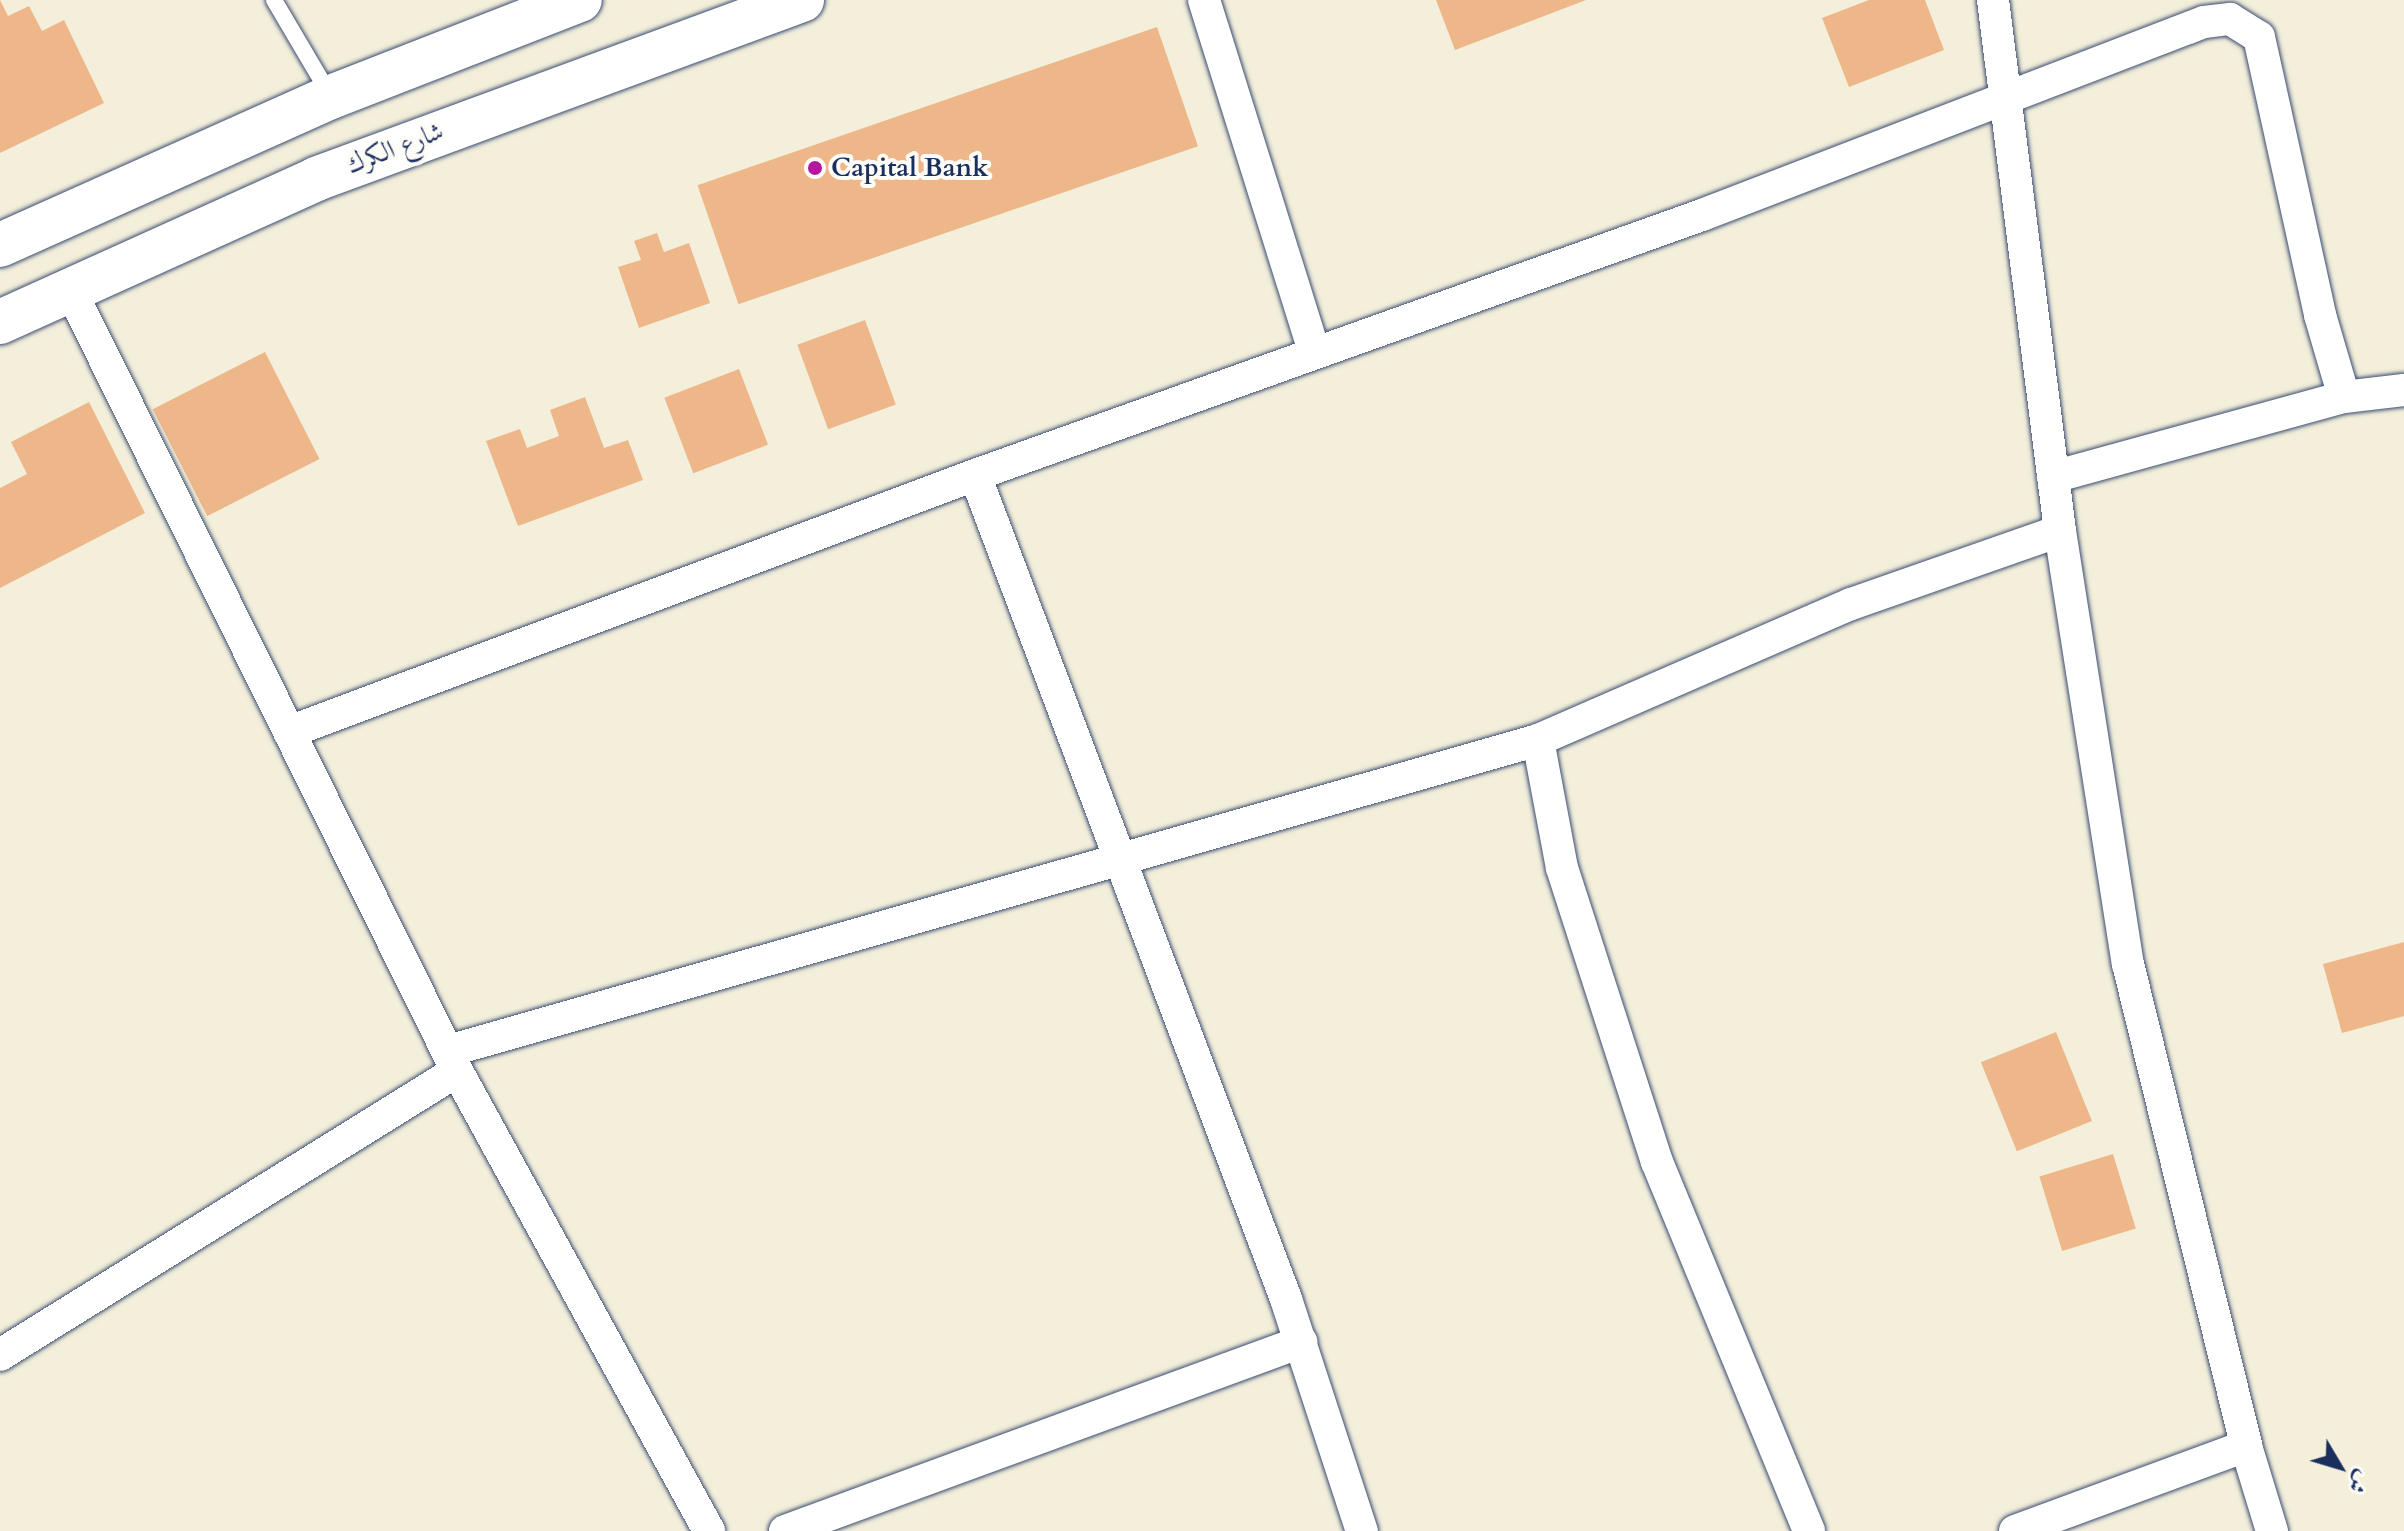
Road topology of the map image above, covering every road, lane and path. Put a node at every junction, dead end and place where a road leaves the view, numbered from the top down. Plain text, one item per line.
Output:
1 (274, 0) edge
2 (580, 0) edge
3 (802, 0) edge
4 (1204, 0) edge
5 (1993, 0) edge
6 (331, 97) junction
7 (2008, 100) junction
8 (0, 245) edge
9 (69, 287) junction
10 (0, 322) edge
11 (1314, 351) junction
12 (2404, 390) edge
13 (2344, 397) junction
14 (975, 475) junction
15 (2053, 477) junction
16 (2060, 531) junction
17 (289, 732) junction
18 (1538, 740) junction
19 (1117, 858) junction
20 (453, 1061) junction
21 (1301, 1342) junction
22 (0, 1355) edge
23 (2246, 1446) junction
24 (709, 1531) edge
25 (785, 1531) edge
26 (1362, 1531) edge
27 (1809, 1531) edge
28 (2015, 1531) edge
29 (2272, 1531) edge

1 - 6 lane
2 - 6 main road
3 - 9 main road, شارع الكرك
4 - 11 street
5 - 7 street
6 - 8 main road
7 - 11 street
7 - 13 street
7 - 15 street
9 - 10 main road, شارع الكرك
9 - 17 street
11 - 14 street
12 - 13 street
13 - 15 street
14 - 17 street
14 - 19 street
15 - 16 street
16 - 18 street
16 - 23 street
17 - 20 street
18 - 19 street
18 - 27 street
19 - 20 street
19 - 21 street
20 - 22 street
20 - 24 street
21 - 25 street
21 - 26 street
23 - 28 street
23 - 29 street

